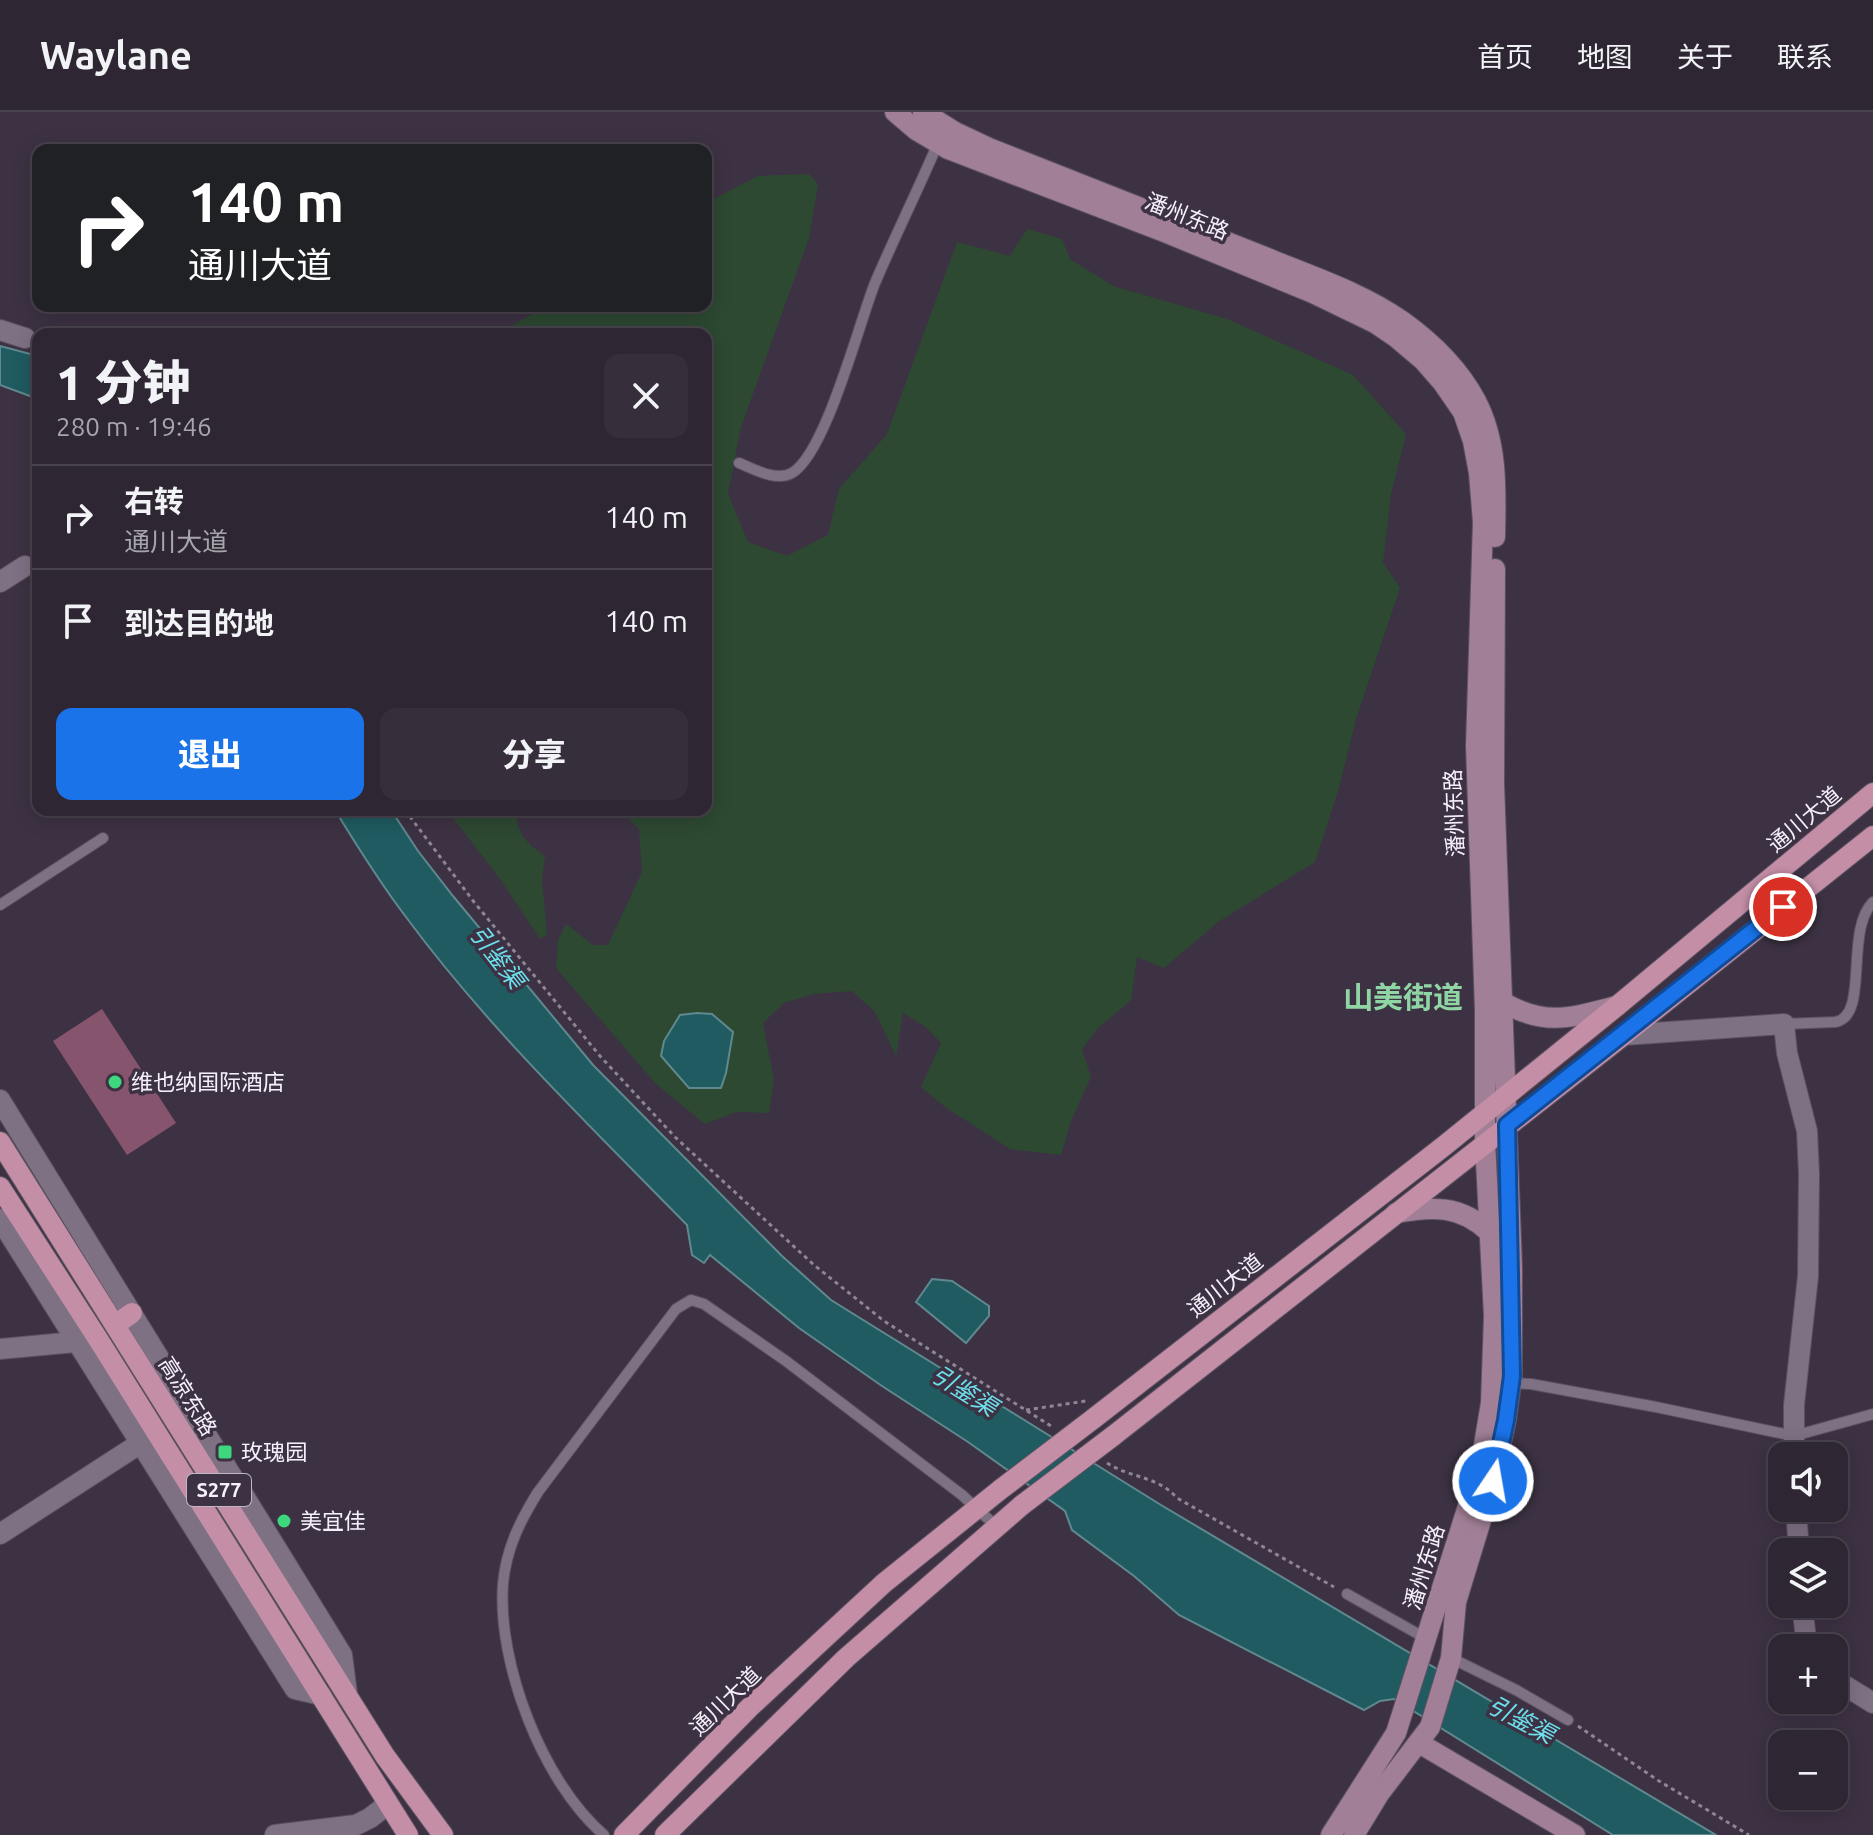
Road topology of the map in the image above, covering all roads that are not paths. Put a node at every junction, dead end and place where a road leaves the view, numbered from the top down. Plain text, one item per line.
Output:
1 (895, 112) edge
2 (923, 112) edge
3 (942, 135) junction
4 (0, 330) edge
5 (25, 338) dead end
6 (739, 463) dead end
7 (25, 566) dead end
8 (0, 582) edge
9 (1873, 793) edge
10 (1873, 836) edge
11 (103, 838) dead end
12 (1873, 902) edge
13 (0, 905) edge
14 (1651, 977) junction
15 (1669, 997) junction
16 (1501, 1001) junction
17 (1617, 1006) junction
18 (1784, 1024) junction
19 (1624, 1035) junction
20 (1506, 1096) junction
21 (0, 1100) edge
22 (1485, 1112) junction
23 (1507, 1125) junction
24 (0, 1142) edge
25 (1485, 1142) junction
26 (0, 1187) edge
27 (1396, 1213) junction
28 (0, 1219) edge
29 (1489, 1232) junction
30 (124, 1319) junction
31 (98, 1339) junction
32 (77, 1342) junction
33 (0, 1349) edge
34 (1502, 1384) junction
35 (1873, 1414) edge
36 (149, 1438) junction
37 (1780, 1442) edge
38 (1794, 1442) edge
39 (1804, 1442) edge
40 (978, 1507) junction
41 (997, 1527) junction
42 (0, 1534) edge
43 (1347, 1594) road end
44 (1425, 1646) junction
45 (1450, 1665) junction
46 (1848, 1688) edge
47 (1873, 1703) edge
48 (1568, 1720) road end
49 (1424, 1735) junction
50 (385, 1756) junction
51 (367, 1770) junction
52 (388, 1804) junction
53 (275, 1835) edge
54 (408, 1835) edge
55 (443, 1835) edge
56 (604, 1835) edge
57 (624, 1835) edge
58 (665, 1835) edge
59 (1331, 1835) edge
60 (1354, 1835) edge
61 (1575, 1835) edge

1 - 3 main road, 潘州东路
2 - 3 main road, 潘州东路
3 - 6 lane
3 - 16 main road, 潘州东路
3 - 22 main road, 潘州东路
4 - 5 street
7 - 8 street
9 - 14 main road, 通川大道
10 - 15 main road
11 - 13 lane
12 - 18 lane
14 - 15 main road
14 - 17 main road, 通川大道
15 - 19 main road
16 - 17 main road
16 - 20 main road, 潘州东路
17 - 20 main road, 通川大道
18 - 19 street
18 - 38 street
19 - 23 main road
20 - 22 main road, 通川大道
20 - 23 main road, 潘州东路
21 - 30 street
22 - 25 main road, 潘州东路
22 - 40 main road, 通川大道, bridge
23 - 25 main road
23 - 34 main road, 潘州东路
24 - 30 main road, 高凉东路 / S277
25 - 27 main road
25 - 29 main road, 潘州东路
26 - 31 main road, 高凉东路 / S277
27 - 29 main road
27 - 41 main road, bridge
28 - 32 street
29 - 34 main road, 潘州东路
30 - 50 main road, 高凉东路 / S277
31 - 32 street
31 - 36 main road, 高凉东路 / S277
32 - 33 street
32 - 36 street
34 - 37 lane
34 - 44 main road, 潘州东路
34 - 45 main road, 潘州东路
35 - 39 lane
36 - 42 street
36 - 51 main road, 高凉东路 / S277
40 - 41 lane
40 - 56 lane
40 - 57 main road, 通川大道
41 - 58 main road
43 - 44 lane
44 - 59 main road, 潘州东路
45 - 48 lane
45 - 49 main road, 潘州东路
46 - 47 street
49 - 60 main road, 潘州东路
49 - 61 main road
50 - 51 main road
50 - 55 main road, 高凉东路 / S277
51 - 52 main road, 高凉东路 / S277
52 - 53 street
52 - 54 main road, 高凉东路 / S277

